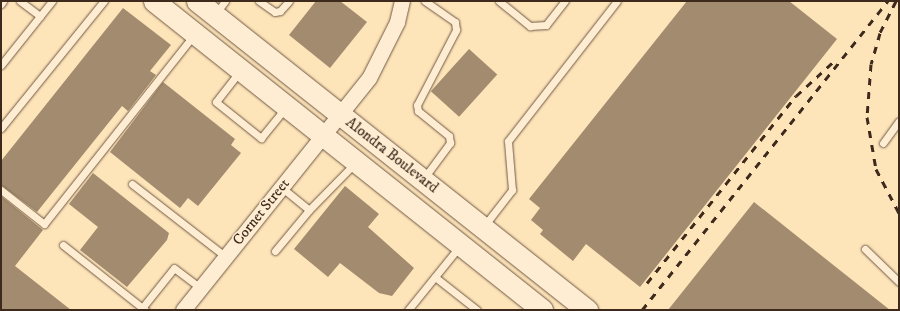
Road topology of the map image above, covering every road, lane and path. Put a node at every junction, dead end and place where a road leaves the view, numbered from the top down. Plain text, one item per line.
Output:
1 (3, 1) edge
2 (20, 1) edge
3 (52, 1) edge
4 (104, 1) edge
5 (154, 1) edge
6 (198, 1) edge
7 (259, 1) edge
8 (289, 1) edge
9 (402, 1) edge
10 (425, 1) edge
11 (499, 1) edge
12 (565, 1) edge
13 (617, 1) edge
14 (1, 4) edge
15 (220, 8) edge
16 (40, 16) junction
17 (195, 34) junction
18 (1, 65) edge
19 (241, 70) junction
20 (286, 107) junction
21 (340, 114) junction
22 (899, 121) edge
23 (1, 128) edge
24 (322, 135) junction
25 (883, 143) dead end
26 (356, 162) junction
27 (423, 180) junction
28 (132, 184) dead end
29 (281, 187) junction
30 (1, 190) edge
31 (309, 210) junction
32 (483, 227) junction
33 (63, 245) dead end
34 (461, 245) junction
35 (865, 249) dead end
36 (276, 251) dead end
37 (226, 256) junction
38 (435, 277) junction
39 (899, 282) edge
40 (200, 288) junction
41 (144, 309) edge
42 (184, 310) edge
43 (408, 310) edge
44 (477, 310) edge
45 (542, 310) edge
46 (587, 310) edge

1 - 14 lane
2 - 16 lane
3 - 16 lane
4 - 23 lane
5 - 17 main road, Alondra Boulevard
6 - 15 main road, Alondra Boulevard
7 - 8 lane
9 - 21 street, Cornet Street
10 - 27 lane
11 - 12 lane
13 - 32 lane
15 - 21 main road, Alondra Boulevard
16 - 18 lane
17 - 19 main road, Alondra Boulevard
17 - 30 lane
19 - 20 main road, Alondra Boulevard
19 - 20 lane
20 - 24 main road, Alondra Boulevard
21 - 24 street, Cornet Street
21 - 27 main road, Alondra Boulevard
22 - 25 lane
24 - 26 main road, Alondra Boulevard
24 - 29 street, Cornet Street
26 - 31 lane
26 - 34 main road, Alondra Boulevard
27 - 32 main road, Alondra Boulevard
28 - 37 lane
29 - 31 lane
29 - 37 street, Cornet Street
31 - 36 lane
32 - 46 main road, Alondra Boulevard
33 - 41 lane
34 - 38 lane
34 - 45 main road, Alondra Boulevard
35 - 39 lane
37 - 40 street, Cornet Street
38 - 43 lane
38 - 44 lane
40 - 41 lane
40 - 42 street, Cornet Street

